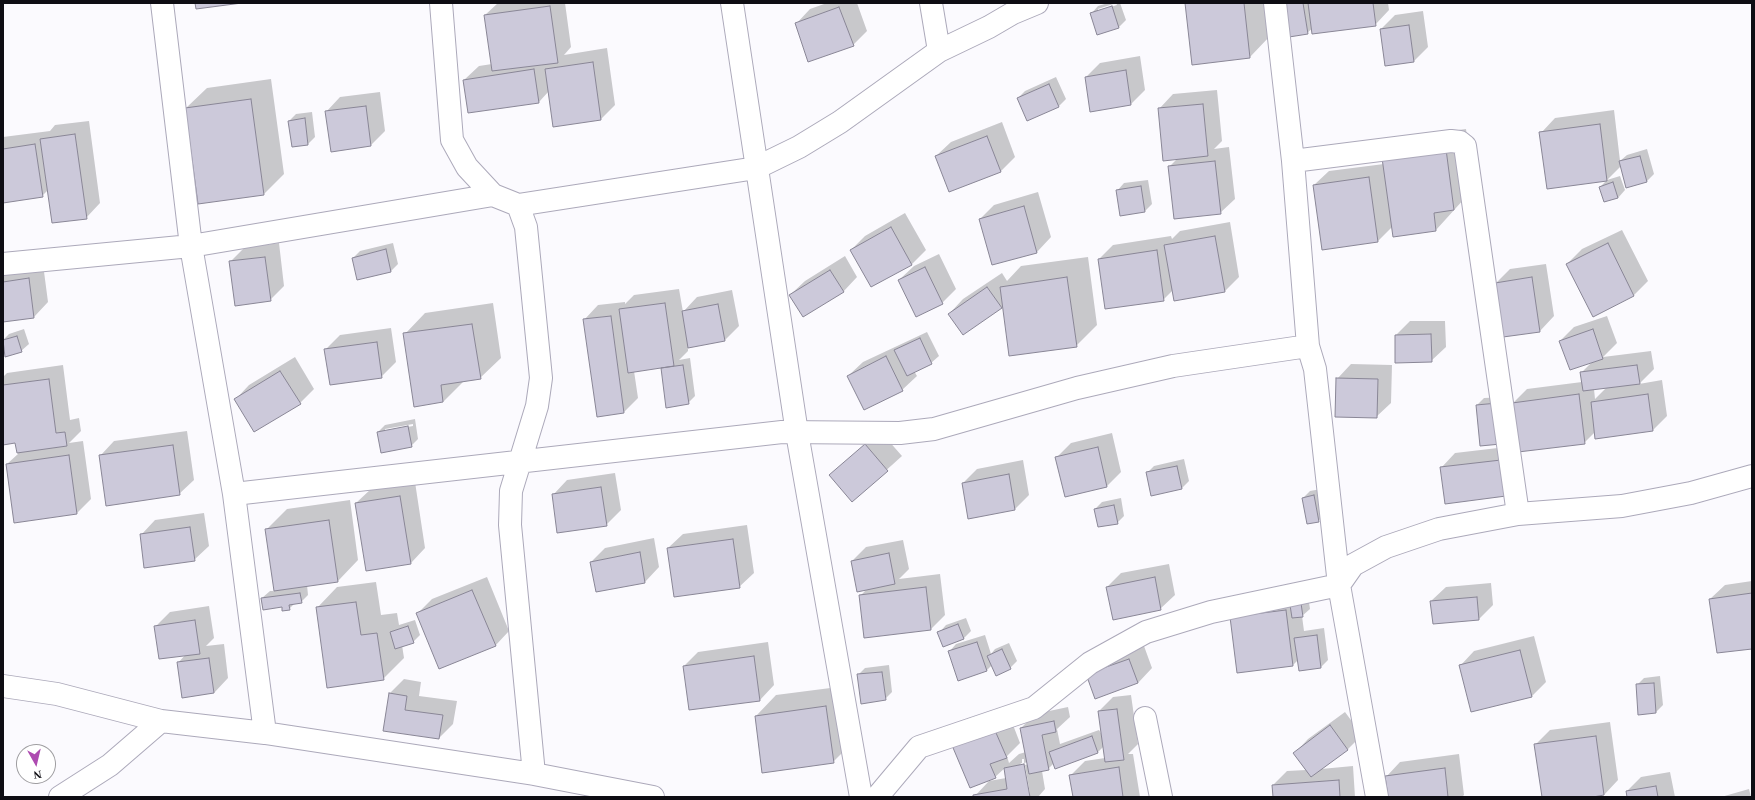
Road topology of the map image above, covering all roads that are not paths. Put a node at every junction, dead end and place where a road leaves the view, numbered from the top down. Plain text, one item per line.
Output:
1 (162, 3) edge
2 (440, 3) edge
3 (732, 3) edge
4 (931, 3) edge
5 (1037, 3) edge
6 (1275, 3) edge
7 (939, 51) junction
8 (1293, 161) junction
9 (756, 168) junction
10 (493, 195) junction
11 (518, 205) junction
12 (191, 246) junction
13 (3, 264) edge
14 (1308, 346) junction
15 (797, 432) junction
16 (521, 461) junction
17 (1752, 476) edge
18 (234, 494) junction
19 (1518, 514) junction
20 (1339, 585) junction
21 (3, 686) edge
22 (1145, 718) dead end
23 (161, 722) junction
24 (265, 733) junction
25 (534, 774) junction
26 (60, 797) edge
27 (653, 797) edge
28 (861, 797) edge
29 (877, 797) edge
30 (1161, 797) edge
31 (1377, 797) edge

1 - 12 street
2 - 10 street
3 - 9 street
4 - 7 street
5 - 7 street
6 - 8 street
7 - 9 street
8 - 14 street
8 - 19 street
9 - 11 street
9 - 15 street
10 - 11 street
10 - 12 street
11 - 16 street
12 - 13 street
12 - 18 street
14 - 15 street
14 - 20 street
15 - 16 street
15 - 28 street
16 - 18 street
16 - 25 street
17 - 19 street
18 - 24 street
19 - 20 street
20 - 29 street
20 - 31 street
21 - 23 street
22 - 30 street
23 - 24 street
23 - 26 street
24 - 25 street
25 - 27 street

